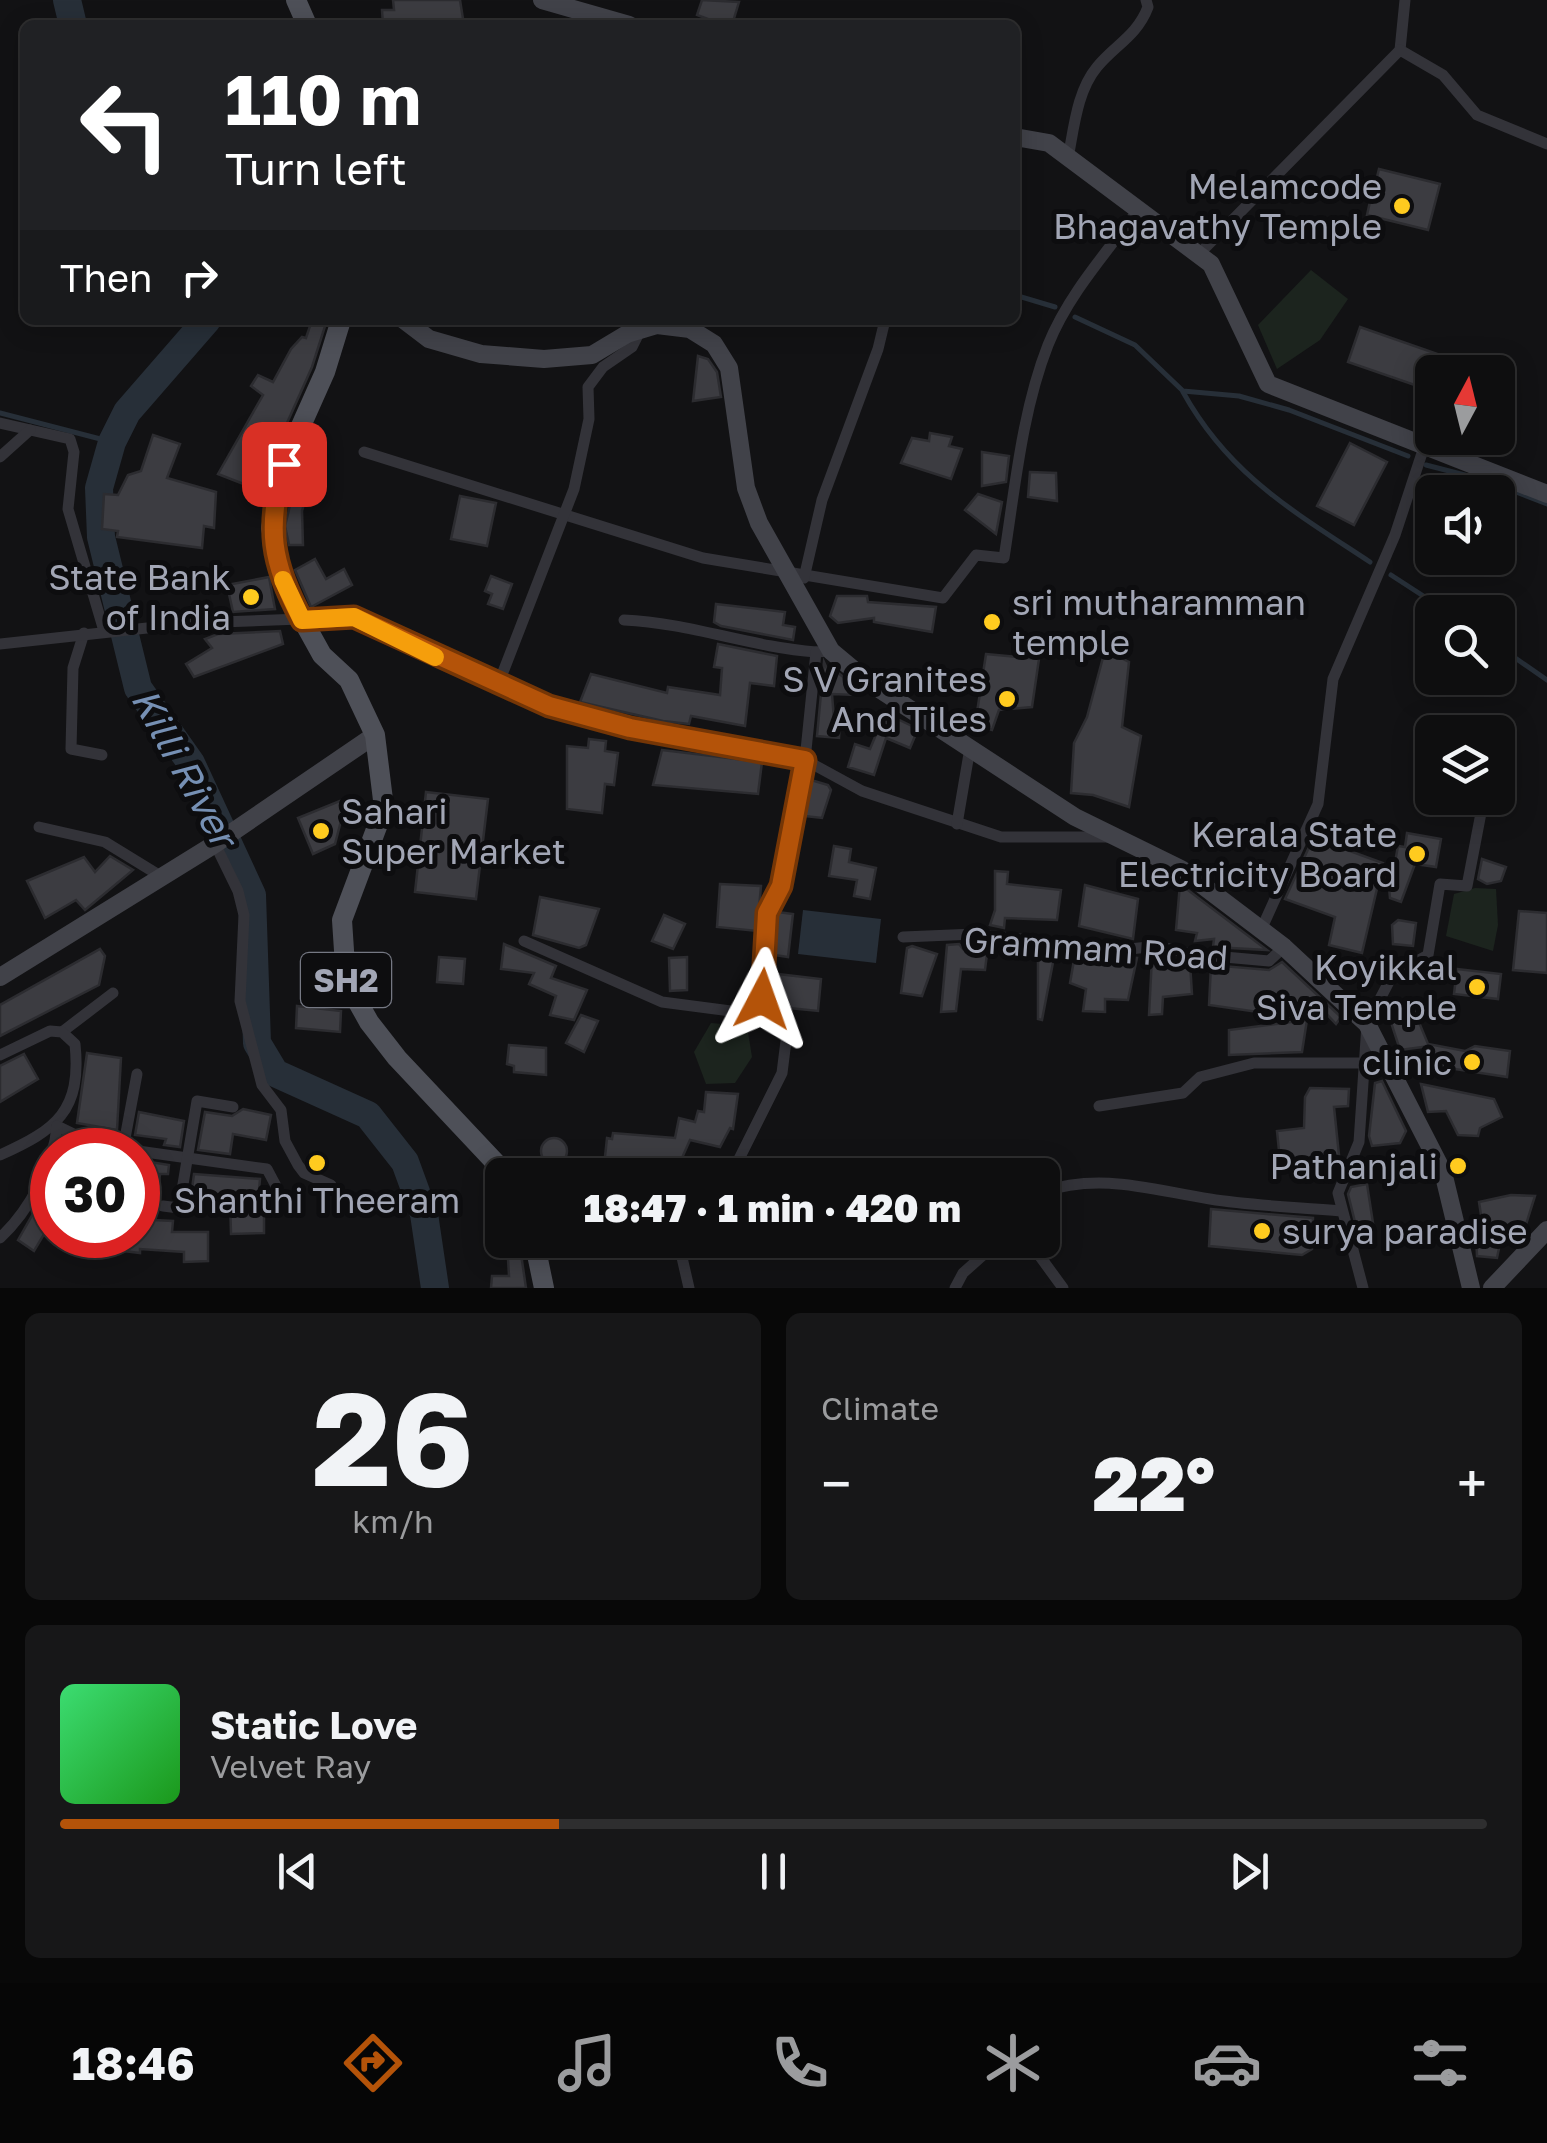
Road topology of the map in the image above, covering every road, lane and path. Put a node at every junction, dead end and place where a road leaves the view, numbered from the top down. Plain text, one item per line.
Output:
1 (542, 0) edge
2 (1146, 0) edge
3 (1405, 0) edge
4 (612, 20) edge
5 (1400, 50) junction
6 (1020, 138) edge
7 (1547, 144) edge
8 (1068, 158) junction
9 (1138, 210) junction
10 (1198, 255) junction
11 (340, 325) edge
12 (411, 325) edge
13 (883, 325) edge
14 (640, 330) junction
15 (0, 423) edge
16 (30, 430) junction
17 (1415, 443) edge
18 (364, 452) dead end
19 (1421, 455) edge
20 (1445, 455) edge
21 (0, 457) edge
22 (1547, 494) edge
23 (564, 514) junction
24 (796, 577) junction
25 (302, 620) junction
26 (624, 620) dead end
27 (107, 630) junction
28 (84, 633) junction
29 (0, 644) edge
30 (823, 652) junction
31 (498, 685) junction
32 (374, 736) junction
33 (970, 748) junction
34 (102, 755) dead end
35 (805, 760) junction
36 (1481, 815) edge
37 (958, 824) junction
38 (39, 827) dead end
39 (1118, 838) junction
40 (215, 844) junction
41 (162, 877) junction
42 (1262, 930) junction
43 (902, 937) dead end
44 (524, 942) dead end
45 (1284, 947) junction
46 (0, 978) edge
47 (112, 993) dead end
48 (776, 1018) junction
49 (1367, 1024) junction
50 (62, 1032) junction
51 (0, 1055) edge
52 (1364, 1063) junction
53 (137, 1074) dead end
54 (1100, 1106) dead end
55 (233, 1107) dead end
56 (57, 1126) junction
57 (61, 1128) edge
58 (129, 1128) edge
59 (0, 1155) edge
60 (160, 1155) edge
61 (491, 1158) edge
62 (740, 1158) edge
63 (188, 1159) junction
64 (331, 1185) dead end
65 (1060, 1189) edge
66 (163, 1206) dead end
67 (278, 1207) dead end
68 (1341, 1211) junction
69 (1547, 1230) edge
70 (0, 1238) edge
71 (538, 1258) edge
72 (682, 1258) edge
73 (980, 1258) edge
74 (1041, 1258) edge
75 (544, 1288) edge
76 (689, 1288) edge
77 (955, 1288) edge
78 (1063, 1288) edge
79 (1362, 1288) edge
80 (1471, 1288) edge
81 (1492, 1288) edge

1 - 4 main road
2 - 8 street
3 - 5 street
5 - 7 street
5 - 10 street
6 - 8 main road
8 - 9 main road
9 - 10 main road
9 - 24 street
10 - 17 main road
11 - 25 main road, SH2
12 - 14 main road
13 - 24 street
14 - 23 street
14 - 24 main road
15 - 16 street
16 - 21 street
16 - 27 street
18 - 23 street
19 - 42 street
20 - 22 main road
23 - 24 street
23 - 31 street
24 - 30 main road
25 - 27 street
25 - 31 street
25 - 32 main road, SH2
26 - 30 street
27 - 28 street
28 - 29 street
28 - 34 street
30 - 33 main road
30 - 35 street
31 - 35 street
32 - 40 main road
32 - 61 main road, SH2
33 - 37 street
33 - 39 main road
35 - 37 street
35 - 48 street
36 - 49 street
37 - 39 street
38 - 41 street
39 - 42 main road
40 - 41 main road
40 - 64 street
41 - 46 main road
42 - 45 main road
43 - 45 street, Grammam Road
44 - 48 street
45 - 49 main road
47 - 50 street
48 - 62 street
49 - 52 street
49 - 80 main road
50 - 51 street
50 - 56 street
52 - 54 street
52 - 68 street
53 - 58 street
55 - 63 street
56 - 57 street
56 - 59 street
56 - 70 street
60 - 63 street
63 - 66 street
63 - 67 street
65 - 68 street
68 - 79 street
69 - 81 main road
71 - 75 main road
72 - 76 street
73 - 77 street
74 - 78 street

